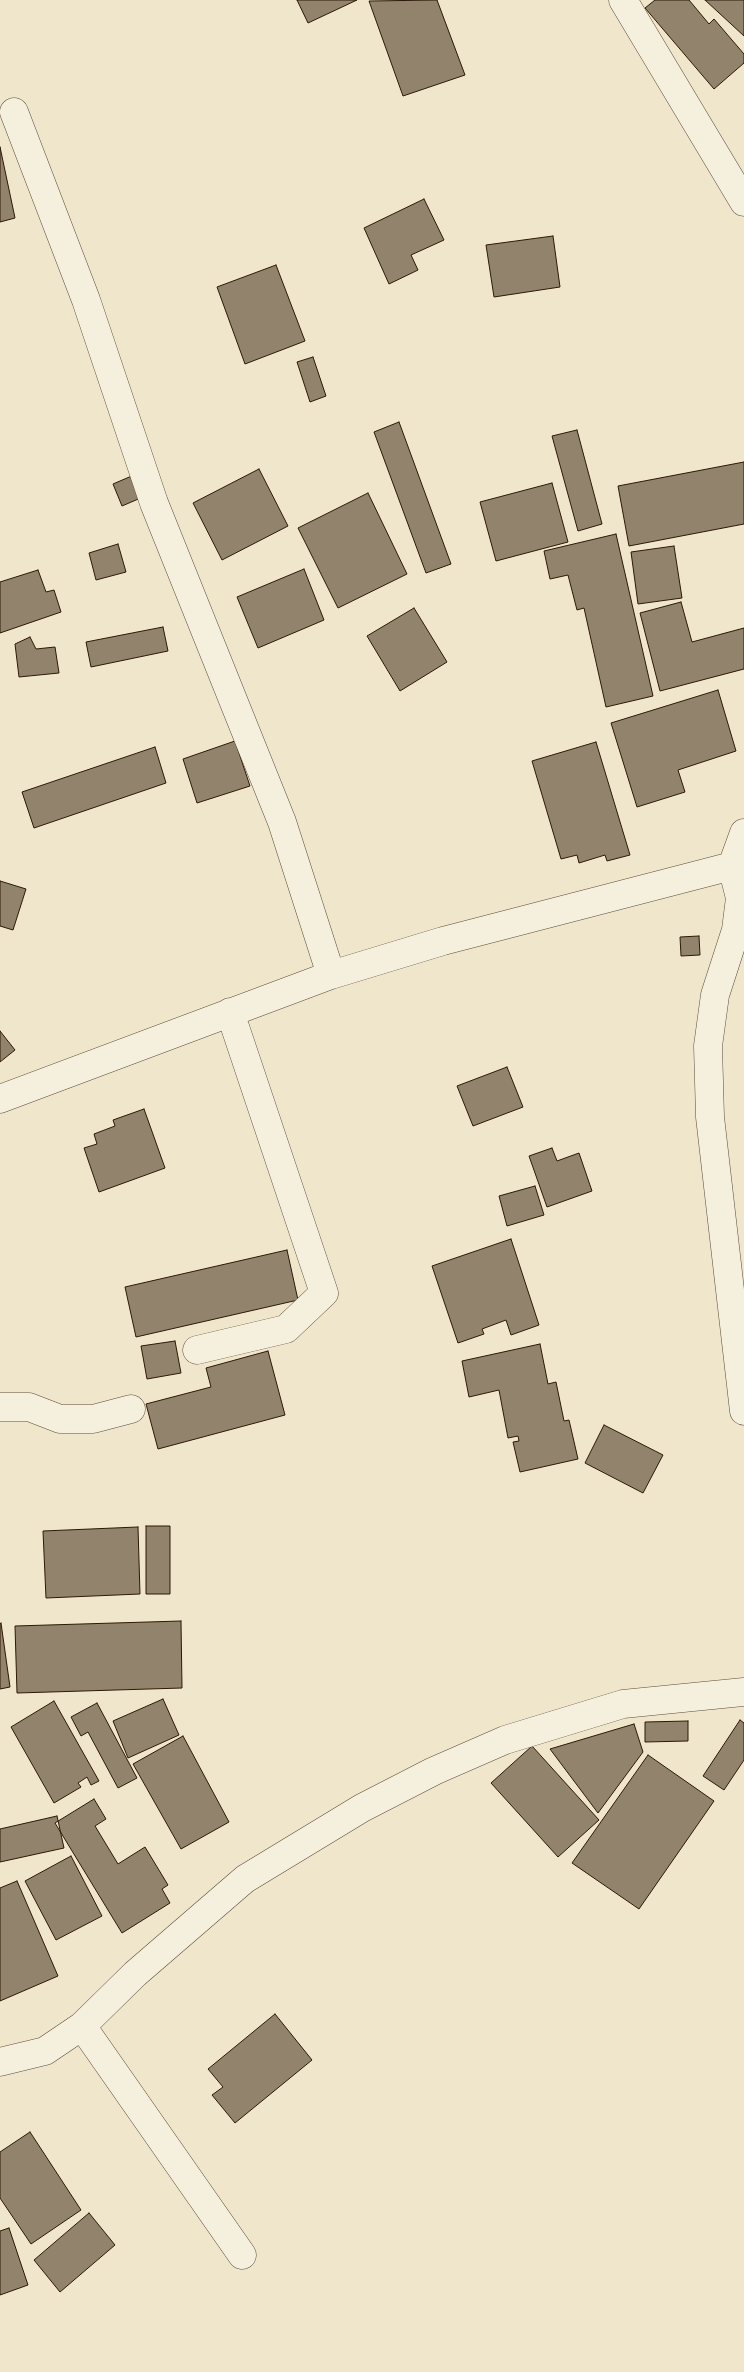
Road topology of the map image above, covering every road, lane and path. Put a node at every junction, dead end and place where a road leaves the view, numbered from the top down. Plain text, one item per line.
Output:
1 (624, 0) edge
2 (14, 112) dead end
3 (744, 202) edge
4 (744, 833) edge
5 (732, 866) junction
6 (331, 974) junction
7 (230, 1012) junction
8 (0, 1099) edge
9 (197, 1350) dead end
10 (0, 1406) edge
11 (131, 1409) dead end
12 (744, 1411) edge
13 (744, 1692) edge
14 (82, 2026) junction
15 (0, 2062) edge
16 (242, 2255) dead end

1 - 3 street
2 - 6 street
4 - 5 street
5 - 6 street
5 - 12 street
6 - 7 street
7 - 8 street
7 - 9 street
10 - 11 street
13 - 14 street
14 - 15 street
14 - 16 street

